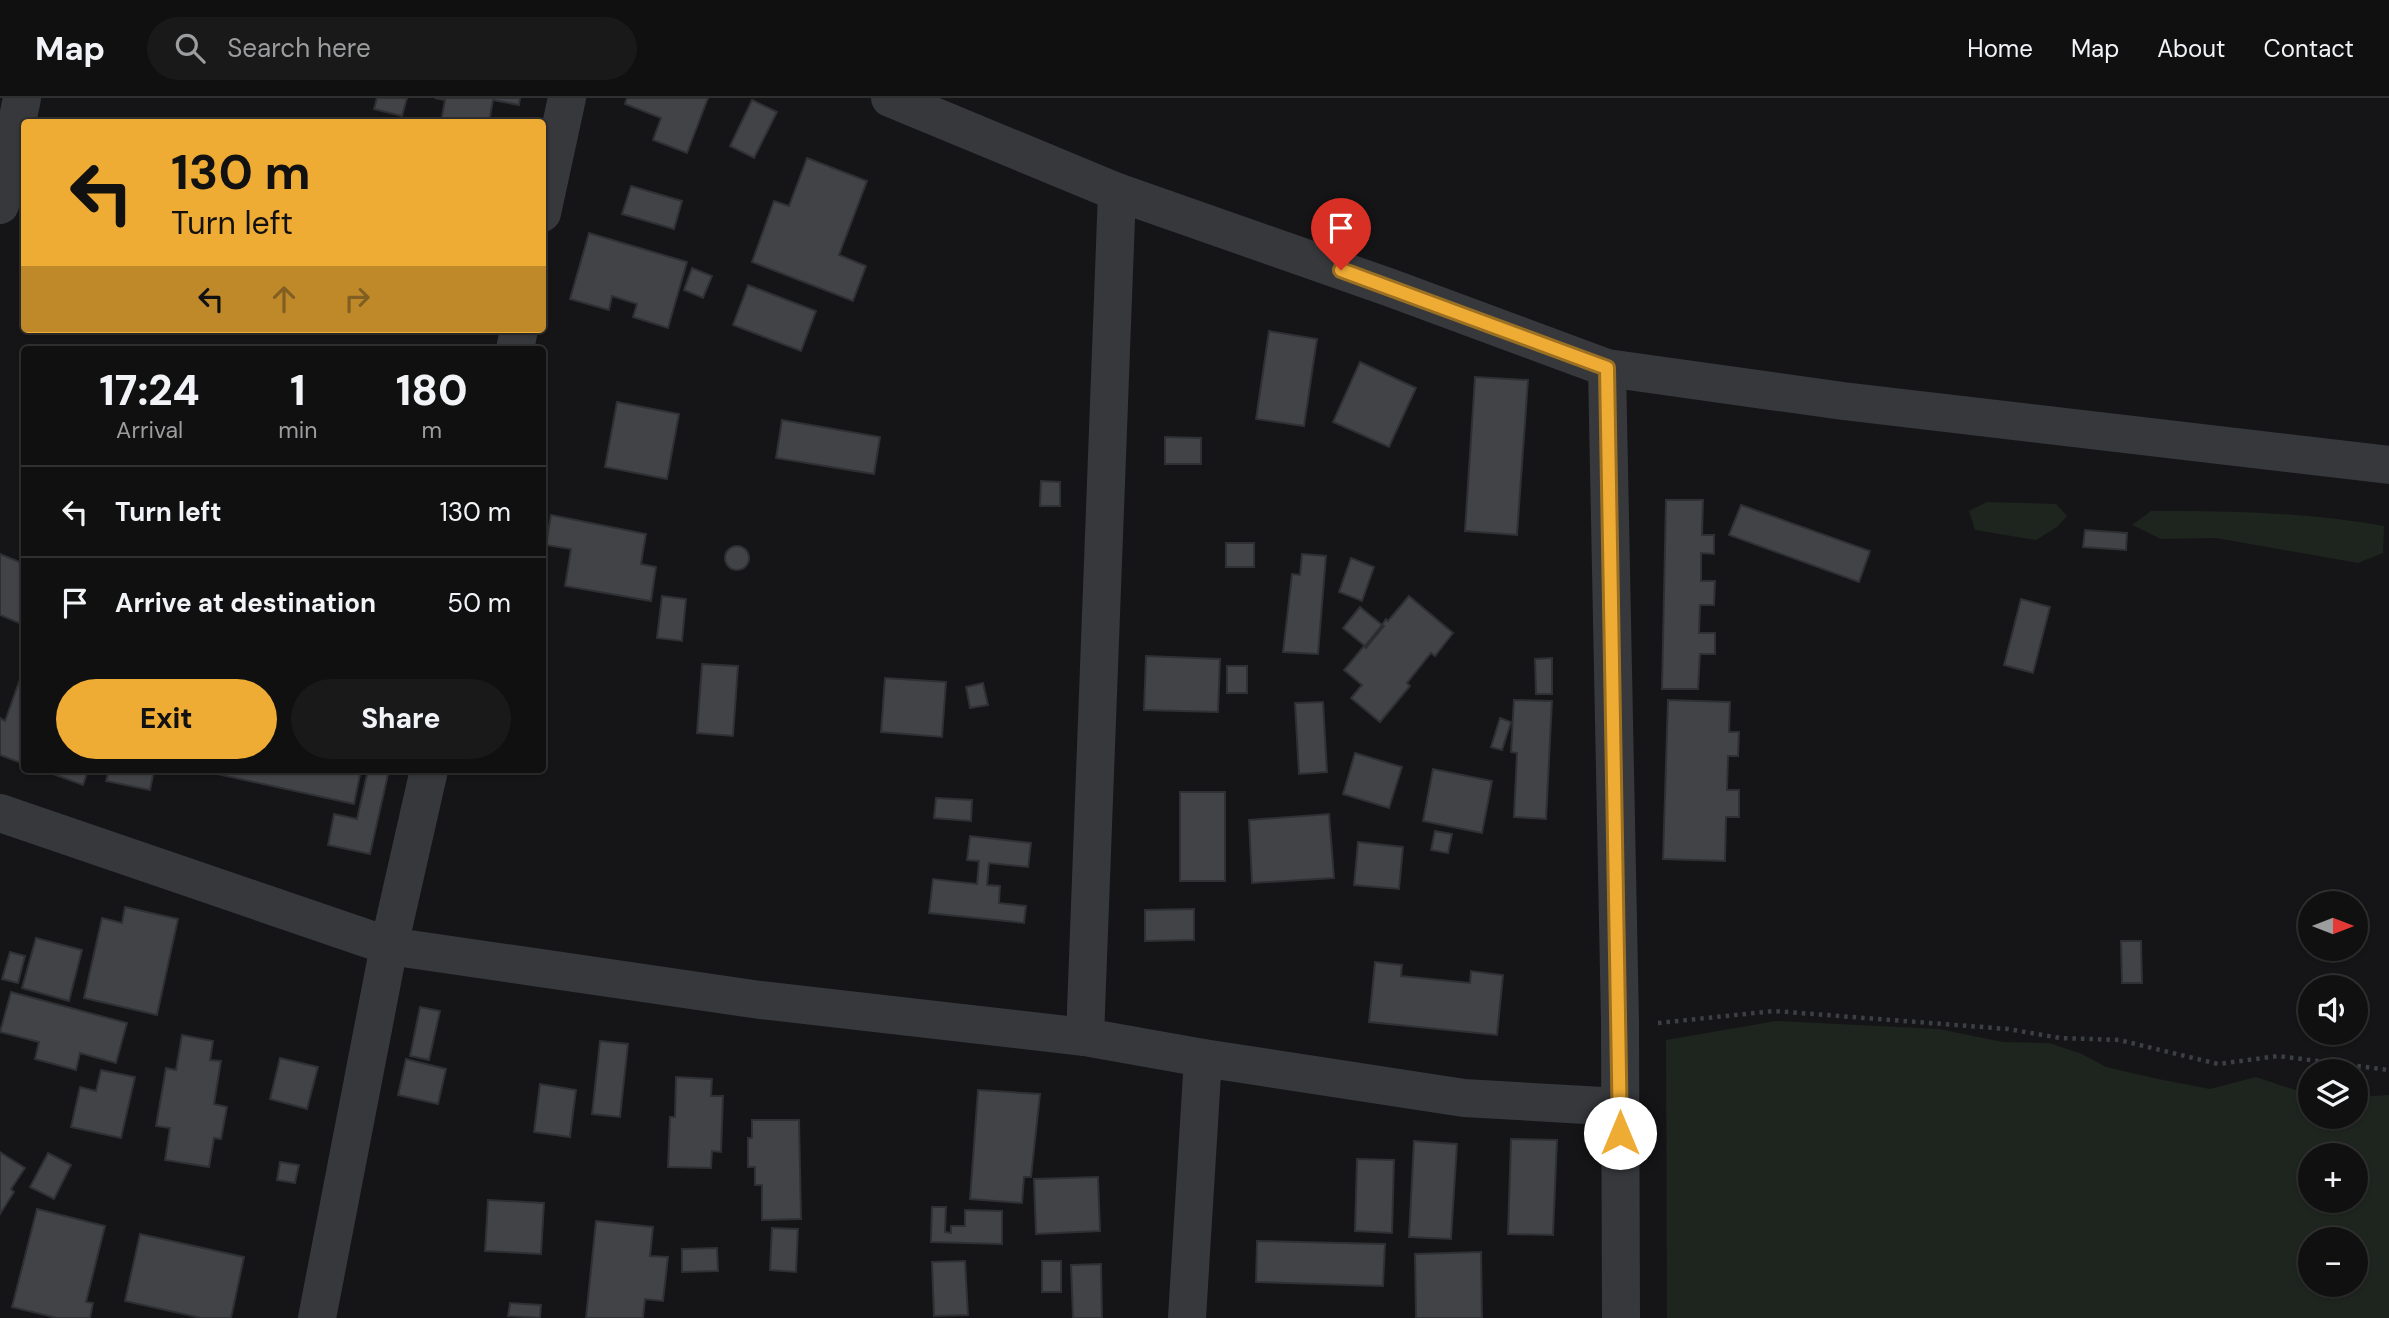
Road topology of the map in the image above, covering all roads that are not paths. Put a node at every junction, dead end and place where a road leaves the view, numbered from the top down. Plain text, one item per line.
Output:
1 (22, 98) edge
2 (567, 98) edge
3 (890, 98) edge
4 (1117, 191) junction
5 (546, 195) edge
6 (0, 205) edge
7 (1607, 368) junction
8 (2389, 465) edge
9 (428, 773) edge
10 (0, 813) edge
11 (389, 946) junction
12 (1086, 1037) junction
13 (1203, 1058) junction
14 (1620, 1107) junction
15 (317, 1318) edge
16 (1187, 1318) edge
17 (1621, 1318) edge

1 - 6 street
2 - 5 street
3 - 4 street
4 - 7 street
4 - 12 street
7 - 8 street
7 - 14 street
9 - 11 street
10 - 11 street
11 - 12 street
11 - 15 street
12 - 13 street
13 - 14 street
13 - 16 street
14 - 17 street

